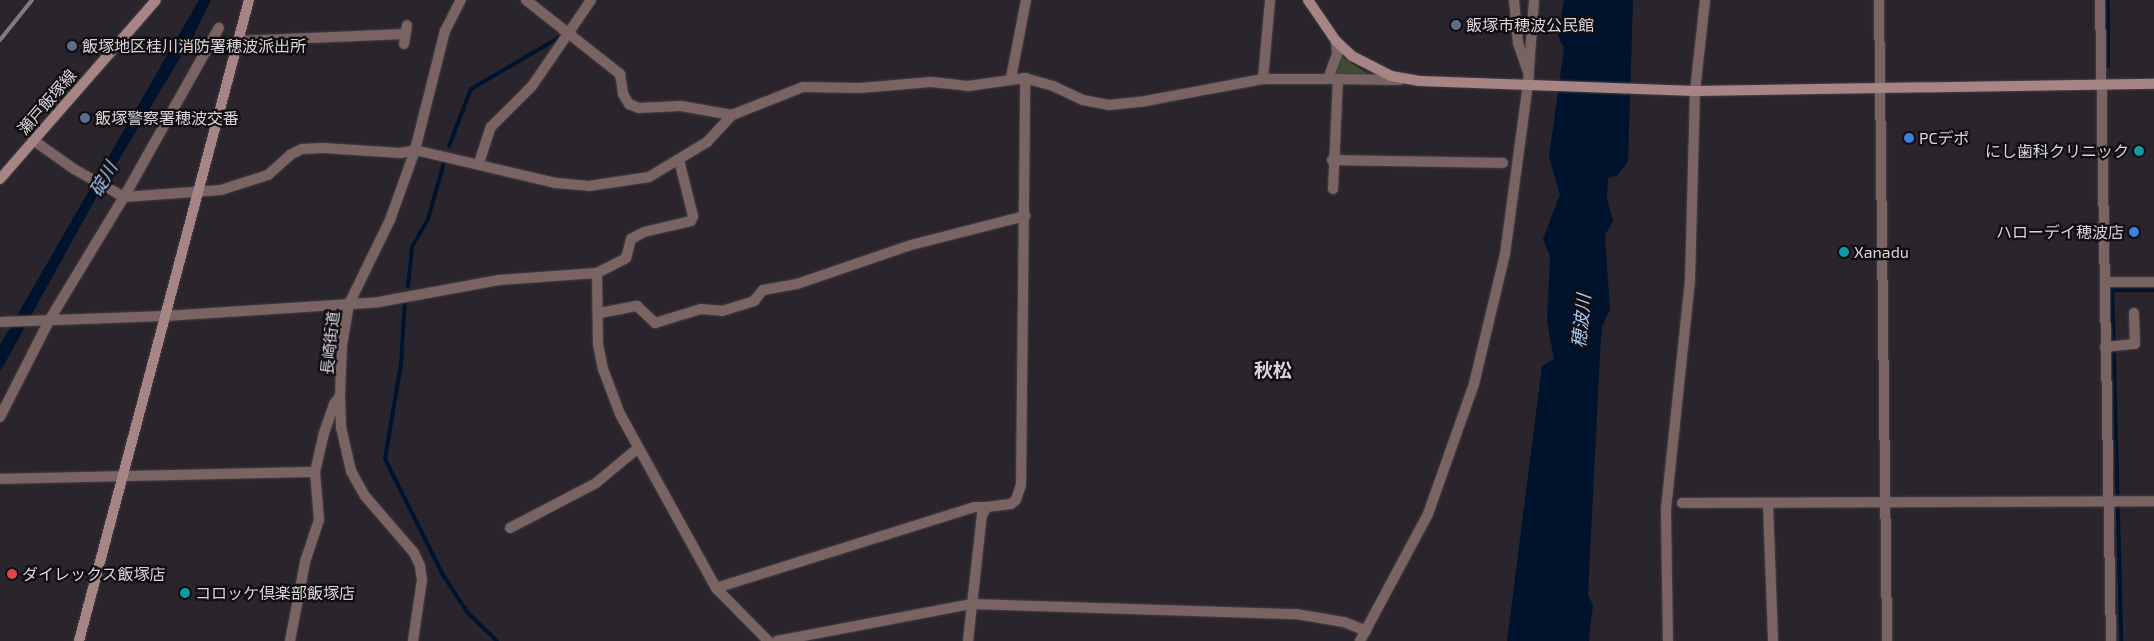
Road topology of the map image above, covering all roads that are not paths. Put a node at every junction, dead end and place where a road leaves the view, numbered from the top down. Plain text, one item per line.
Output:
1 (156, 0) edge
2 (249, 0) edge
3 (461, 0) edge
4 (526, 0) edge
5 (591, 0) edge
6 (1026, 0) edge
7 (1270, 0) edge
8 (1308, 0) edge
9 (1514, 0) edge
10 (1534, 0) edge
11 (1705, 0) edge
12 (1878, 0) edge
13 (2100, 0) edge
14 (219, 28) dead end
15 (568, 32) junction
16 (405, 34) dead end
17 (238, 41) junction
18 (1336, 41) junction
19 (1011, 78) junction
20 (1025, 78) junction
21 (1263, 79) junction
22 (1333, 79) junction
23 (1420, 81) junction
24 (1530, 81) junction
25 (2154, 84) edge
26 (2099, 85) junction
27 (1879, 89) junction
28 (1696, 92) junction
29 (732, 115) junction
30 (34, 140) junction
31 (416, 150) junction
32 (679, 160) junction
33 (1332, 160) junction
34 (479, 163) junction
35 (1503, 163) dead end
36 (1, 175) edge
37 (1333, 189) dead end
38 (201, 190) junction
39 (122, 196) junction
40 (1025, 216) junction
41 (597, 273) junction
42 (2105, 282) junction
43 (2154, 282) edge
44 (349, 304) junction
45 (600, 313) junction
46 (2134, 313) dead end
47 (165, 316) junction
48 (47, 319) junction
49 (0, 322) edge
50 (2112, 347) junction
51 (340, 396) junction
52 (0, 417) edge
53 (638, 448) junction
54 (315, 472) junction
55 (122, 478) junction
56 (0, 479) edge
57 (2154, 500) edge
58 (2114, 502) junction
59 (1682, 503) dead end
60 (1768, 504) junction
61 (1887, 504) junction
62 (988, 507) junction
63 (510, 528) dead end
64 (716, 588) junction
65 (971, 604) junction
66 (1366, 631) junction
67 (79, 641) edge
68 (290, 641) edge
69 (413, 641) edge
70 (768, 641) edge
71 (777, 641) edge
72 (968, 641) edge
73 (1360, 641) edge
74 (1668, 641) edge
75 (1773, 641) edge
76 (1887, 641) edge
77 (2111, 641) edge

1 - 30 street, 瀬戸飯塚線
2 - 17 street
3 - 31 street, 長崎街道
4 - 15 street
5 - 15 street
6 - 19 street
7 - 21 street
8 - 18 street
9 - 24 street
10 - 24 street
11 - 28 street
12 - 27 street
13 - 26 street
14 - 39 street
15 - 29 street
15 - 34 street
16 - 17 street
17 - 38 street
18 - 22 street
18 - 23 street
19 - 20 street
19 - 29 street
20 - 21 street
20 - 40 street
21 - 22 street
22 - 23 street
22 - 33 street
23 - 24 street
24 - 28 street
24 - 66 street
25 - 26 street
26 - 27 street
26 - 42 street
27 - 28 street
27 - 61 street
28 - 74 street
29 - 32 street
30 - 36 street, 瀬戸飯塚線
30 - 39 street
31 - 34 street
31 - 38 street
31 - 44 street, 長崎街道
32 - 34 street
32 - 41 street
33 - 35 street
33 - 37 street
38 - 39 street
38 - 47 street
39 - 48 street
40 - 45 street
40 - 62 street
41 - 44 street
41 - 45 street
42 - 43 street
42 - 50 street
44 - 47 street
44 - 51 street, 長崎街道
45 - 53 street
46 - 50 street
47 - 48 street
47 - 55 street
48 - 49 street
48 - 52 street
50 - 58 street
51 - 54 street, 長崎街道
51 - 69 street
53 - 63 street
53 - 64 street
54 - 55 street
54 - 68 street, 長崎街道
55 - 56 street
55 - 67 street
57 - 58 street
58 - 61 street
58 - 77 street
59 - 60 street
60 - 61 street
60 - 75 street
61 - 76 street
62 - 64 street
62 - 65 street
64 - 70 street
65 - 66 street
65 - 71 street
65 - 72 street
66 - 73 street

